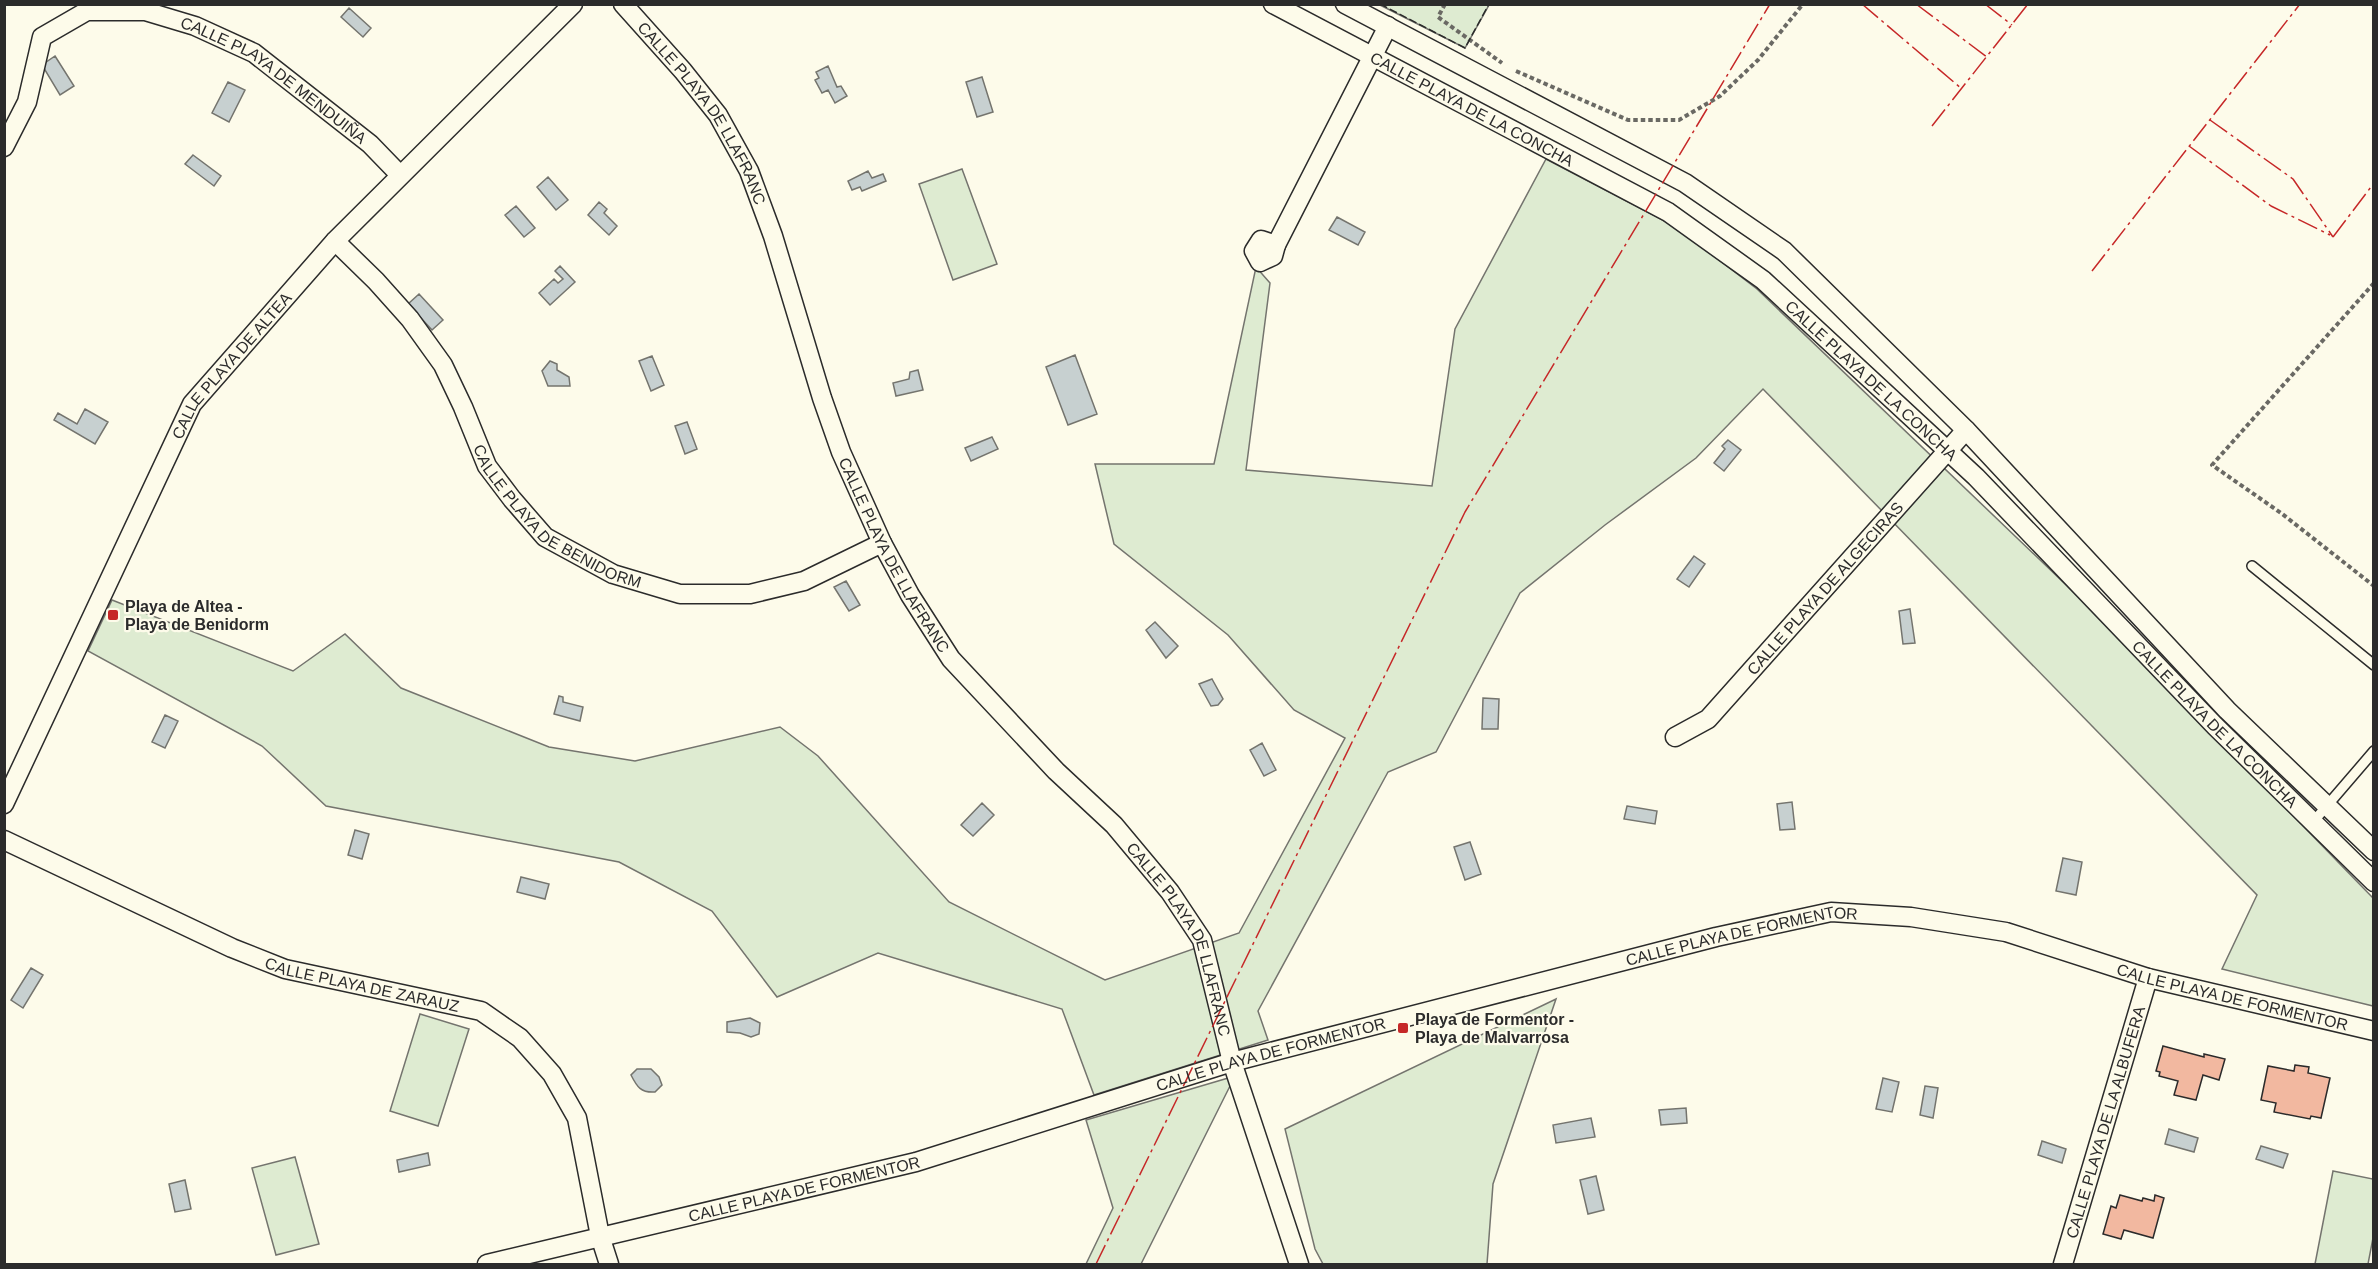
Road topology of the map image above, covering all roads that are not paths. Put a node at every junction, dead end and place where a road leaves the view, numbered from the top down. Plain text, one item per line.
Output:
1 (573, 4) edge
2 (622, 4) edge
3 (1273, 4) edge
4 (1345, 4) edge
5 (1388, 27) junction
6 (1374, 56) junction
7 (4, 147) edge
8 (400, 175) junction
9 (335, 241) junction
10 (1276, 245) dead end
11 (1966, 430) junction
12 (1947, 451) junction
13 (882, 543) junction
14 (2252, 566) dead end
15 (2373, 665) edge
16 (1675, 737) dead end
17 (2373, 751) edge
18 (4, 804) edge
19 (2326, 806) junction
20 (2313, 822) junction
21 (4, 840) edge
22 (2373, 851) edge
23 (2373, 882) edge
24 (2148, 978) junction
25 (2373, 1031) edge
26 (1232, 1062) junction
27 (600, 1236) junction
28 (487, 1264) edge
29 (609, 1264) edge
30 (1299, 1264) edge
31 (2063, 1264) edge

1 - 8 street, CALLE PLAYA DE ALTEA
2 - 13 street, CALLE PLAYA DE LLAFRANC
3 - 6 street, CALLE PLAYA DE LA CONCHA
4 - 5 street, CALLE PLAYA DE LA CONCHA
5 - 6 street
5 - 11 street, CALLE PLAYA DE LA CONCHA
6 - 10 street
6 - 12 street, CALLE PLAYA DE LA CONCHA
7 - 8 street, CALLE PLAYA DE MENDUIÑA
8 - 9 street, CALLE PLAYA DE ALTEA
9 - 13 street, CALLE PLAYA DE BENIDORM
9 - 18 street, CALLE PLAYA DE ALTEA
11 - 12 street, CALLE PLAYA DE ALGECIRAS
11 - 19 street, CALLE PLAYA DE LA CONCHA
12 - 16 street, CALLE PLAYA DE ALGECIRAS
12 - 20 street, CALLE PLAYA DE LA CONCHA
13 - 26 street, CALLE PLAYA DE LLAFRANC
14 - 15 lane
17 - 19 lane
19 - 20 lane
19 - 22 street, CALLE PLAYA DE LA CONCHA
20 - 23 street, CALLE PLAYA DE LA CONCHA
21 - 27 street, CALLE PLAYA DE ZARAUZ
24 - 25 street, CALLE PLAYA DE FORMENTOR
24 - 26 street, CALLE PLAYA DE FORMENTOR
24 - 31 street, CALLE PLAYA DE LA ALBUFERA
26 - 27 street, CALLE PLAYA DE FORMENTOR
26 - 30 street, CALLE PLAYA DE LLAFRANC
27 - 28 street, CALLE PLAYA DE FORMENTOR
27 - 29 street, CALLE PLAYA DE ZARAUZ

